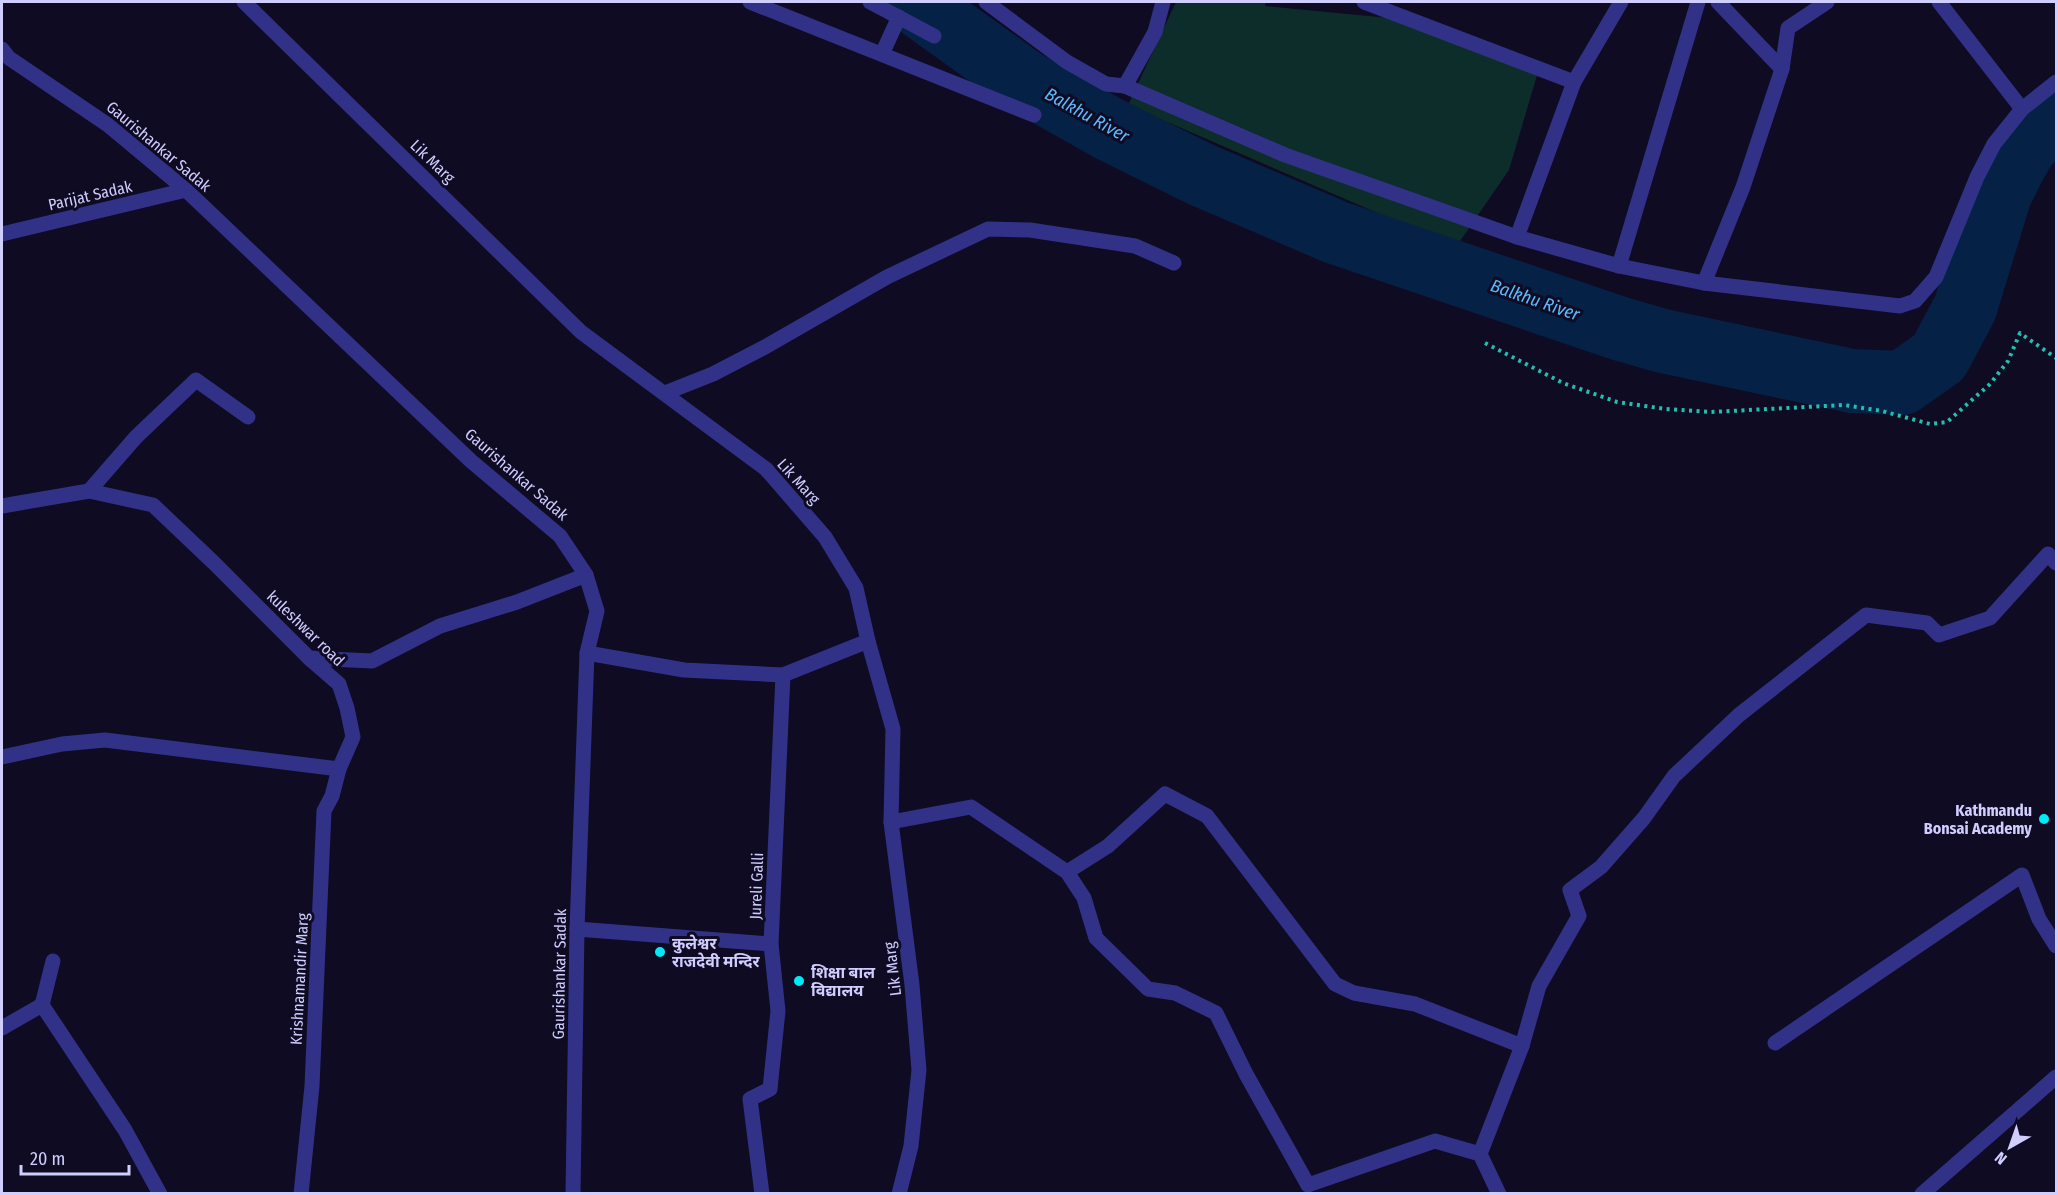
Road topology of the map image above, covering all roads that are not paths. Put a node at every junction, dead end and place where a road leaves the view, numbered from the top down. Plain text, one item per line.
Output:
1 (244, 2) edge
2 (750, 2) edge
3 (870, 2) edge
4 (986, 2) edge
5 (1163, 2) edge
6 (1364, 2) edge
7 (1621, 2) edge
8 (1698, 2) edge
9 (1718, 2) edge
10 (1827, 2) edge
11 (1939, 2) edge
12 (899, 17) junction
13 (934, 36) dead end
14 (2, 49) edge
15 (882, 54) junction
16 (1782, 69) junction
17 (1574, 82) junction
18 (2056, 82) edge
19 (1125, 86) junction
20 (2022, 109) junction
21 (1034, 115) dead end
22 (186, 190) junction
23 (2, 234) edge
24 (1517, 237) junction
25 (1174, 263) dead end
26 (1620, 266) junction
27 (1704, 283) junction
28 (664, 393) junction
29 (248, 417) dead end
30 (89, 491) junction
31 (2, 507) edge
32 (2056, 563) edge
33 (586, 575) junction
34 (868, 640) junction
35 (587, 653) junction
36 (309, 658) junction
37 (783, 675) junction
38 (2, 757) edge
39 (339, 769) junction
40 (891, 822) junction
41 (1067, 873) junction
42 (577, 929) junction
43 (771, 944) junction
44 (2056, 946) edge
45 (53, 961) dead end
46 (42, 1005) junction
47 (2, 1028) edge
48 (1775, 1043) dead end
49 (1522, 1046) junction
50 (2056, 1077) edge
51 (1480, 1154) junction
52 (160, 1194) edge
53 (301, 1194) edge
54 (573, 1194) edge
55 (762, 1194) edge
56 (899, 1194) edge
57 (1499, 1194) edge
58 (1922, 1194) edge

1 - 28 street, Lik Marg
2 - 15 street
3 - 12 street
4 - 19 street
5 - 19 street
6 - 17 street
7 - 17 street
8 - 26 street
9 - 16 street
10 - 16 street
11 - 20 street
12 - 13 street
12 - 15 street
14 - 22 street, Gaurishankar Sadak
15 - 21 street
16 - 27 street
17 - 24 street
18 - 20 street
19 - 24 street
20 - 27 street
22 - 23 street, Parijat Sadak
22 - 33 street, Gaurishankar Sadak
24 - 26 street
25 - 28 street
26 - 27 street
28 - 34 street, Lik Marg
29 - 30 street
30 - 31 street, kuleshwar road
30 - 36 street, kuleshwar road
32 - 49 street
33 - 35 street, Gaurishankar Sadak
33 - 36 street
34 - 37 street
34 - 40 street, Lik Marg
35 - 37 street
35 - 42 street, Gaurishankar Sadak
36 - 39 street, kuleshwar road
37 - 43 street, Jureli Galli
38 - 39 street
39 - 53 street, Krishnamandir Marg
40 - 41 street
40 - 56 street, Lik Marg
41 - 49 street
41 - 51 street
42 - 43 street
42 - 54 street, Gaurishankar Sadak
43 - 55 street, Jureli Galli
44 - 48 street
45 - 46 street
46 - 47 street
46 - 52 street
49 - 51 street
50 - 58 street
51 - 57 street

